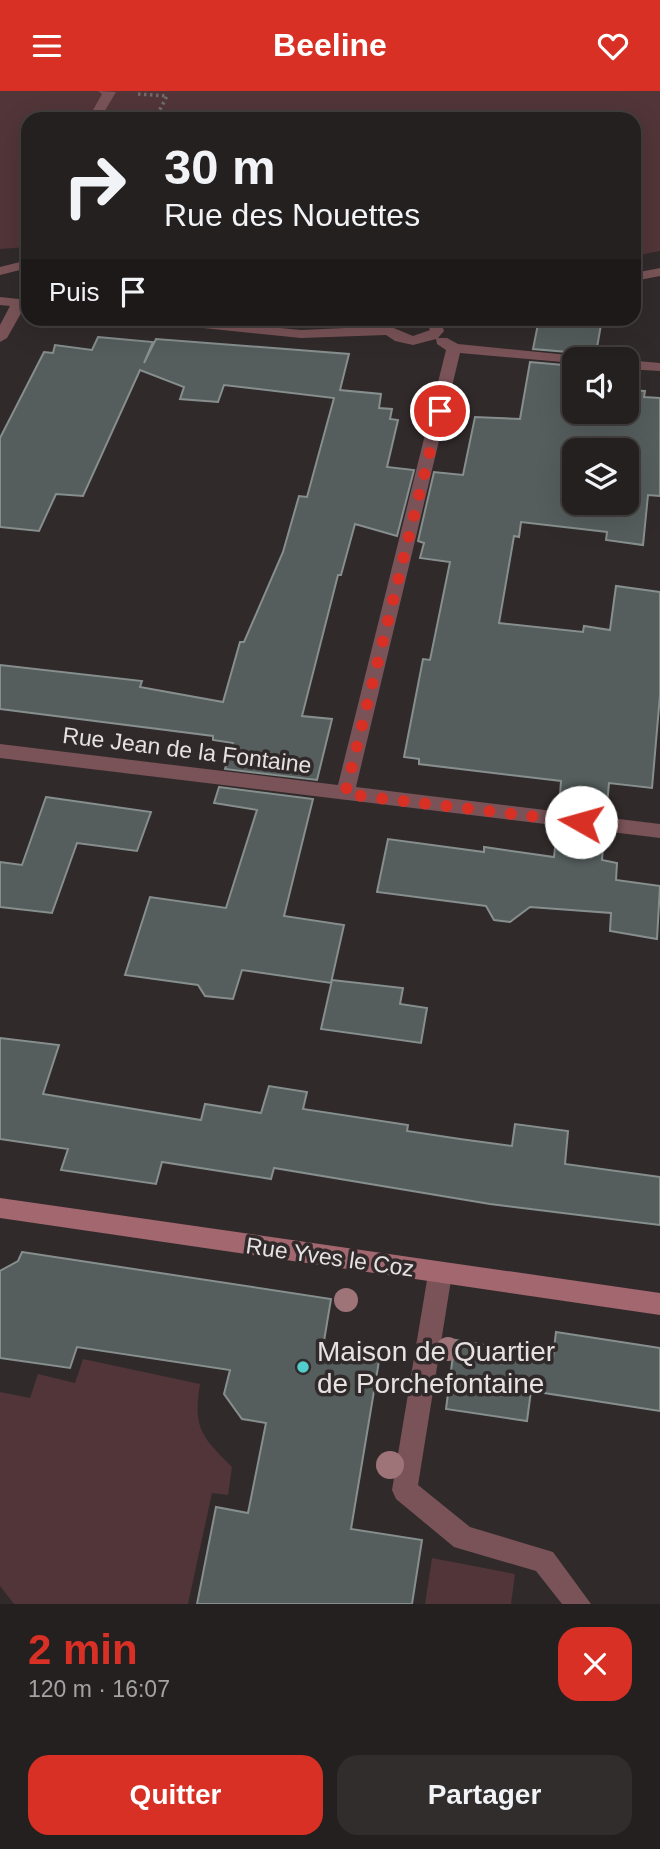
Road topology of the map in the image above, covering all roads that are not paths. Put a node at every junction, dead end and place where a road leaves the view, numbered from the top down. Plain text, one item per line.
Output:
1 (104, 91) edge
2 (110, 92) edge
3 (98, 112) edge
4 (21, 266) edge
5 (0, 271) edge
6 (660, 272) edge
7 (641, 276) edge
8 (0, 301) edge
9 (21, 304) edge
10 (21, 307) edge
11 (222, 326) edge
12 (385, 326) edge
13 (393, 326) edge
14 (429, 326) edge
15 (436, 326) edge
16 (0, 338) edge
17 (454, 348) junction
18 (562, 358) edge
19 (639, 365) edge
20 (660, 367) edge
21 (0, 751) edge
22 (345, 794) junction
23 (660, 831) edge
24 (0, 1209) edge
25 (440, 1274) junction
26 (660, 1304) edge
27 (578, 1604) edge

1 - 2 street
2 - 3 street
4 - 5 street
6 - 7 street
8 - 9 street
10 - 16 street
11 - 12 street
13 - 14 street
15 - 17 street
17 - 18 street
17 - 22 street
19 - 20 street
21 - 22 street, Rue Jean de la Fontaine
22 - 23 street, Rue Jean de la Fontaine
24 - 25 main road, Rue Yves le Coz
25 - 26 main road, Rue Yves le Coz
25 - 27 street

